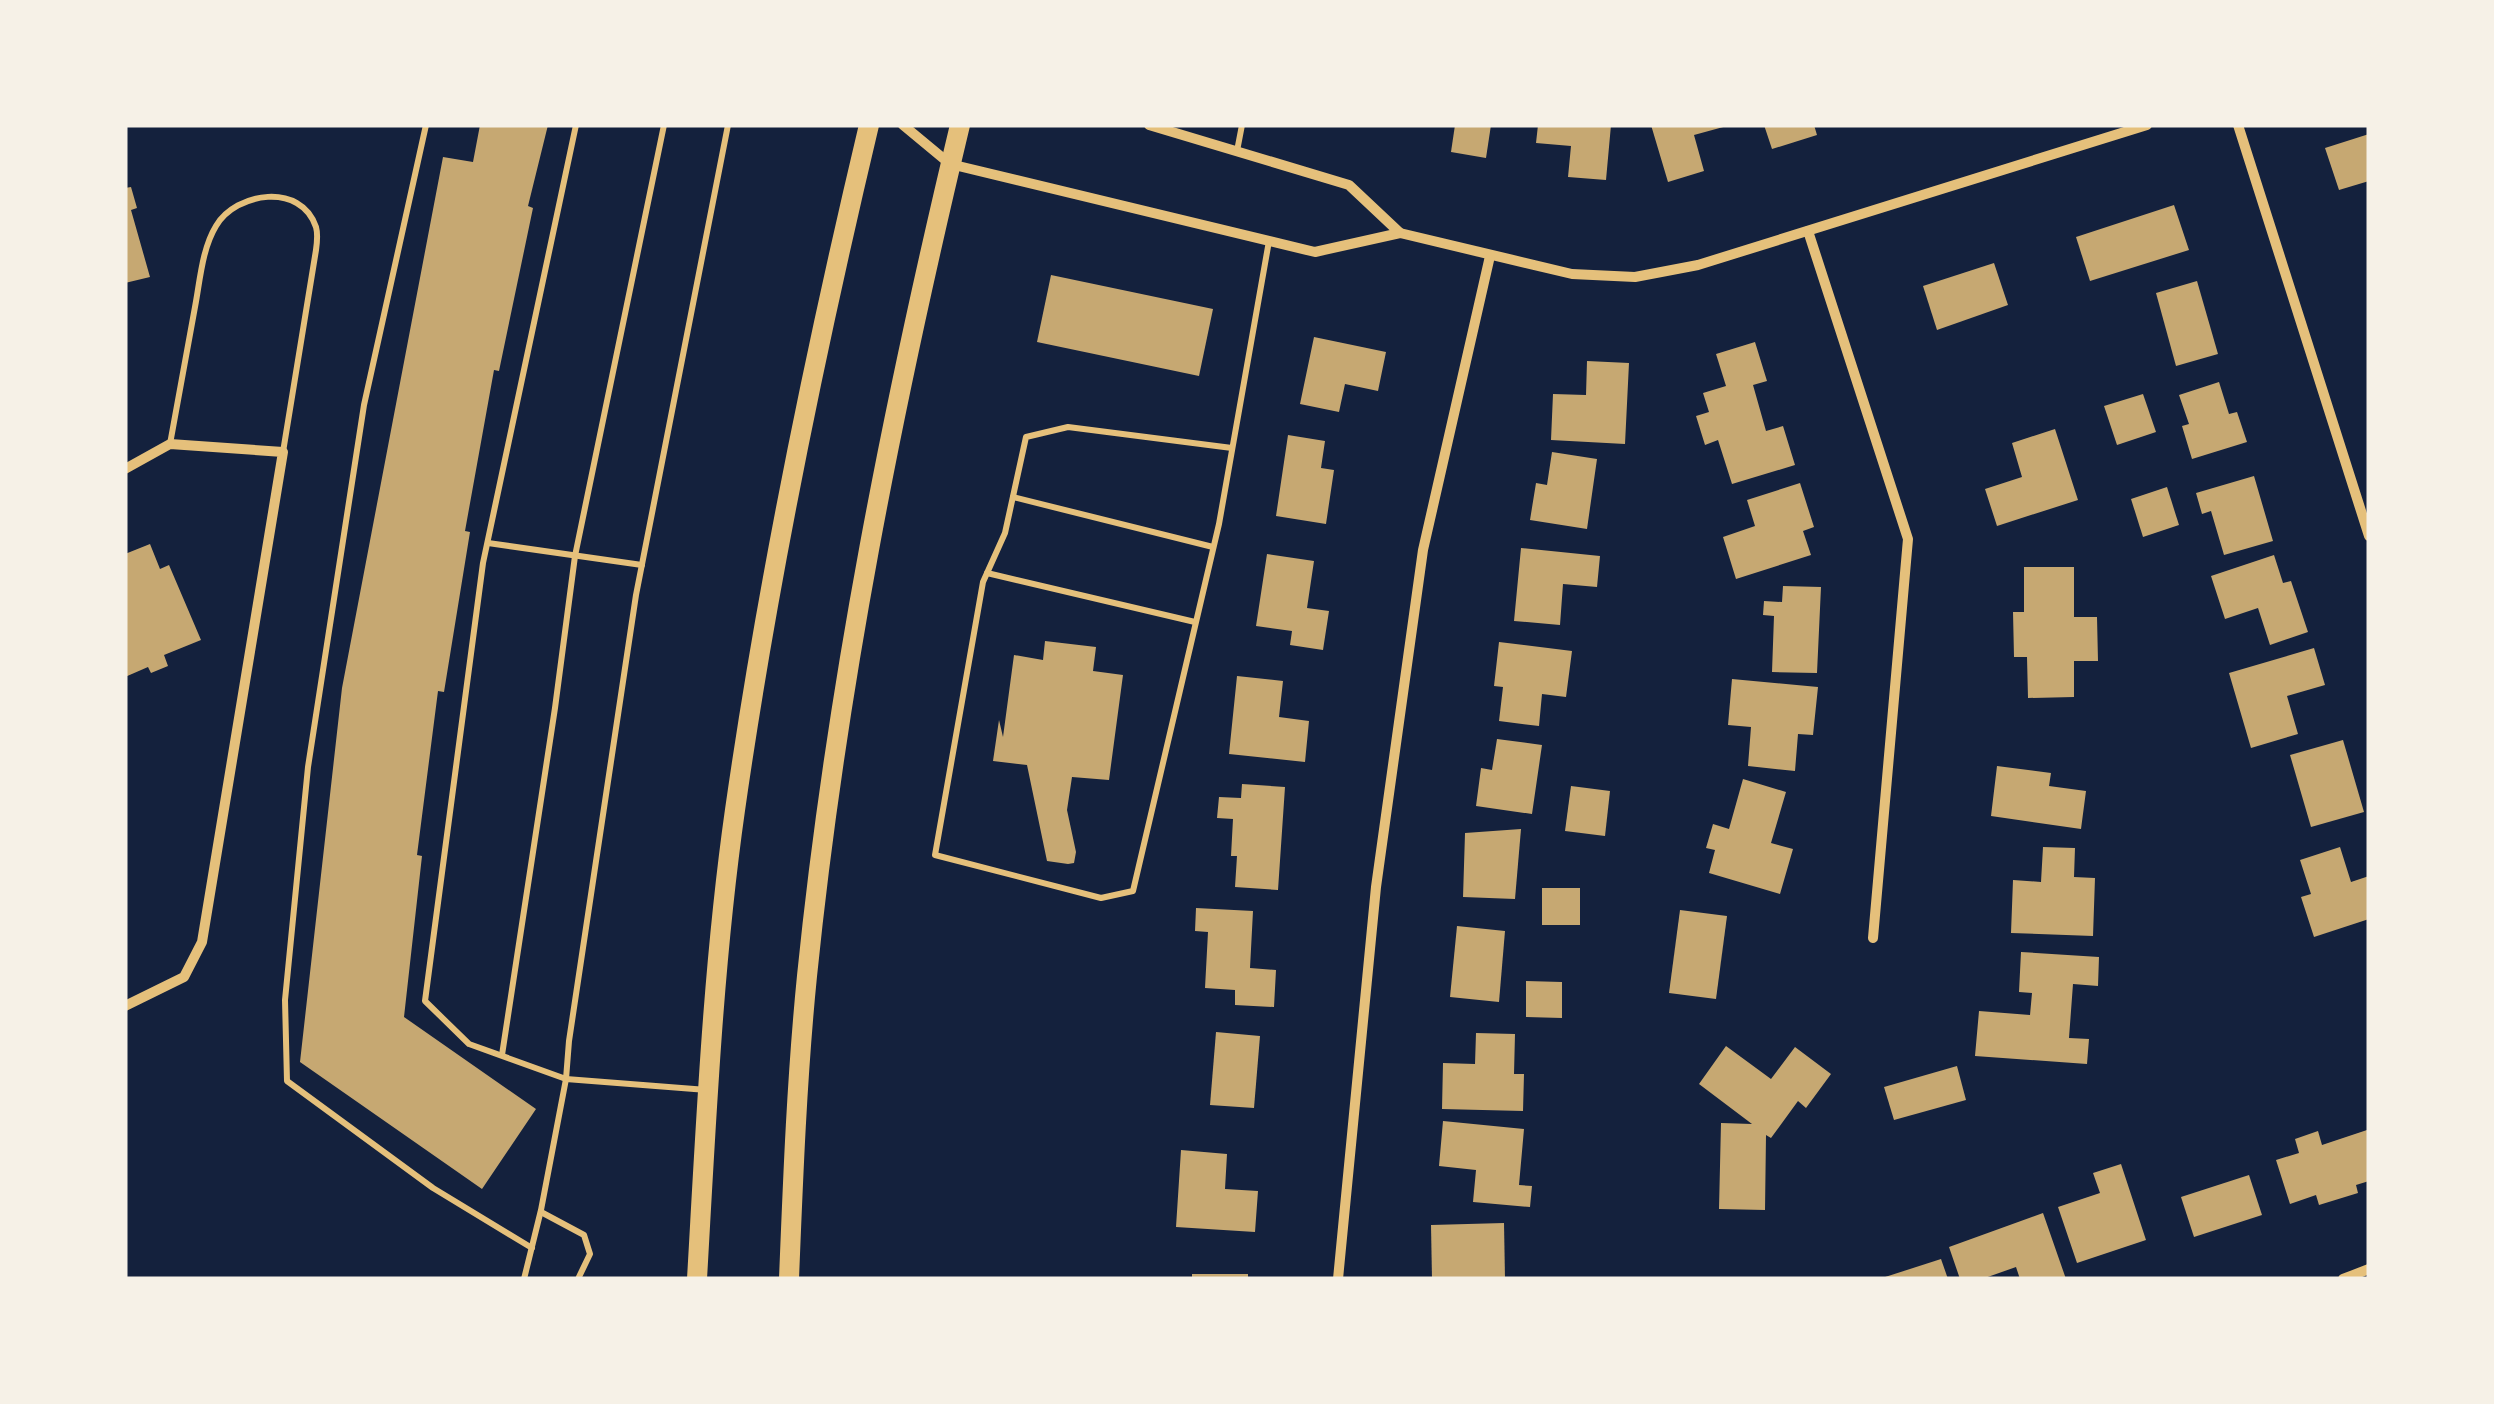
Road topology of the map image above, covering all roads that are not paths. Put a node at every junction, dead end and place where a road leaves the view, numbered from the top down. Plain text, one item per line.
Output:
1 (426, 125) edge
2 (576, 125) edge
3 (664, 125) edge
4 (728, 125) edge
5 (869, 125) edge
6 (903, 125) edge
7 (960, 125) edge
8 (1149, 125) edge
9 (1242, 125) edge
10 (2147, 125) edge
11 (2238, 125) edge
12 (1237, 151) junction
13 (950, 164) junction
14 (1808, 231) junction
15 (1400, 233) junction
16 (1269, 240) junction
17 (1490, 256) junction
18 (170, 444) junction
19 (1232, 448) junction
20 (283, 452) junction
21 (125, 468) edge
22 (1013, 497) junction
23 (2369, 536) edge
24 (488, 543) junction
25 (1213, 546) junction
26 (574, 556) junction
27 (642, 565) junction
28 (987, 573) junction
29 (1195, 622) junction
30 (1874, 938) dead end
31 (125, 1006) edge
32 (502, 1056) junction
33 (566, 1079) junction
34 (708, 1090) junction
35 (541, 1212) junction
36 (532, 1248) junction
37 (2369, 1268) edge
38 (524, 1279) edge
39 (578, 1279) edge
40 (697, 1279) edge
41 (790, 1279) edge
42 (1338, 1279) edge
43 (2343, 1279) edge

1 - 36 lane
2 - 24 lane
3 - 26 lane
4 - 27 lane
5 - 34 main road
6 - 13 street
7 - 13 main road
8 - 12 street
9 - 12 lane
10 - 14 street
11 - 23 street
12 - 15 street
13 - 16 street
13 - 41 main road
14 - 17 street
14 - 30 street
15 - 16 street
15 - 17 street
16 - 19 lane
17 - 42 street
18 - 20 street
18 - 20 lane
18 - 21 street
19 - 22 lane
19 - 25 lane
20 - 31 street
22 - 25 lane
22 - 28 lane
24 - 26 lane
24 - 32 lane
25 - 29 lane
26 - 27 lane
26 - 32 lane
27 - 33 lane
28 - 29 lane
28 - 29 lane
32 - 33 lane
33 - 34 lane
33 - 35 lane
34 - 40 main road
35 - 36 lane
35 - 39 lane
36 - 38 lane
37 - 43 street

